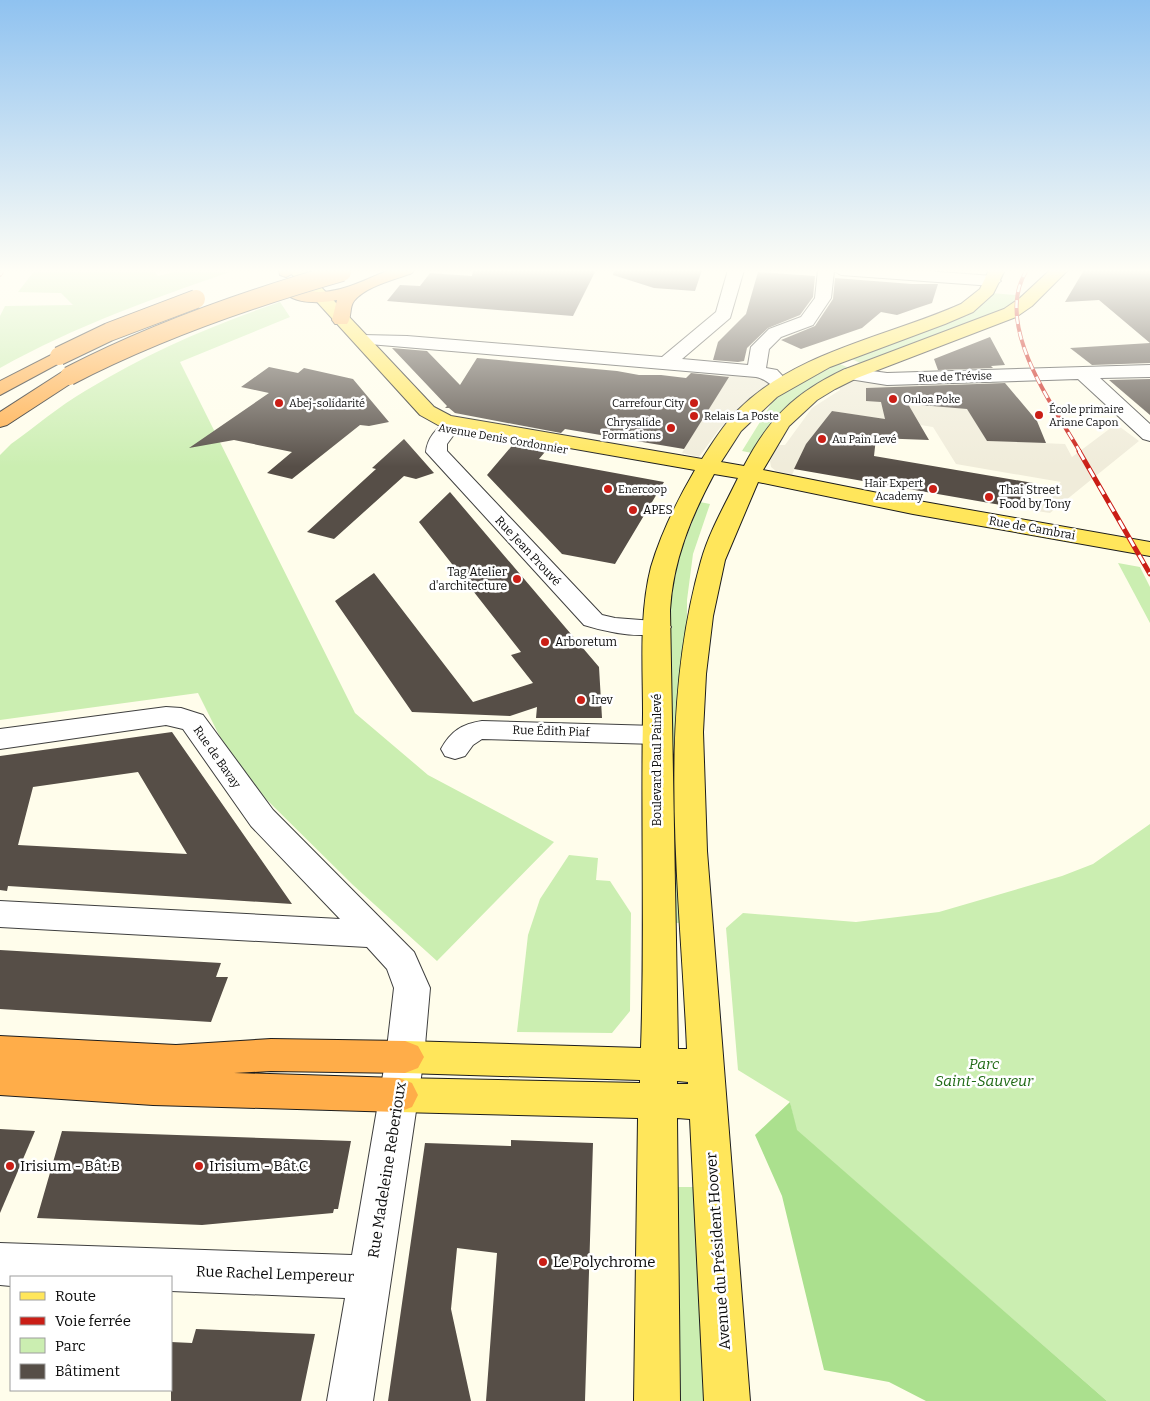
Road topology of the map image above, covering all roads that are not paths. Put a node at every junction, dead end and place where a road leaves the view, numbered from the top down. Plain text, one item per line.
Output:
1 (103, 335) edge
2 (155, 335) edge
3 (336, 335) edge
4 (356, 335) edge
5 (699, 335) edge
6 (773, 335) edge
7 (894, 335) edge
8 (953, 335) edge
9 (369, 339) dead end
10 (667, 362) junction
11 (756, 371) junction
12 (1150, 371) edge
13 (1083, 373) junction
14 (850, 374) junction
15 (777, 387) junction
16 (0, 389) edge
17 (0, 421) edge
18 (448, 430) junction
19 (1150, 435) edge
20 (727, 475) junction
21 (1150, 549) edge
22 (658, 628) junction
23 (698, 629) junction
24 (656, 735) junction
25 (0, 739) edge
26 (454, 750) dead end
27 (0, 914) edge
28 (376, 934) junction
29 (0, 1052) edge
30 (406, 1057) junction
31 (707, 1075) junction
32 (0, 1078) edge
33 (659, 1083) junction
34 (399, 1095) junction
35 (0, 1265) edge
36 (371, 1277) junction
37 (350, 1401) edge
38 (658, 1401) edge
39 (727, 1401) edge

1 - 16 highway, bridge
2 - 17 highway, bridge
3 - 18 main road, Avenue Denis Cordonnier
4 - 20 main road, Avenue Denis Cordonnier
5 - 10 street
6 - 11 street
7 - 15 main road
8 - 14 main road
9 - 10 street
10 - 11 street
11 - 15 street
12 - 13 street, Rue de Trévise
13 - 14 street, Rue de Trévise
13 - 19 street
14 - 20 main road
15 - 20 main road
18 - 20 main road, Avenue Denis Cordonnier
18 - 22 street, Rue Jean Prouvé
20 - 21 main road, Rue de Cambrai
20 - 22 main road, Boulevard Paul Painlevé
20 - 23 main road
20 - 23 main road
22 - 24 main road, Boulevard Paul Painlevé
23 - 31 main road
24 - 26 street, Rue Édith Piaf
24 - 33 main road, Boulevard Paul Painlevé
25 - 28 street, Rue de Bavay
27 - 28 street
28 - 30 street, Rue de Bavay
29 - 30 highway
30 - 33 main road
30 - 34 street, Rue Madeleine Reberioux
31 - 33 main road
31 - 39 main road, Avenue du Président Hoover
32 - 34 highway
33 - 34 main road
33 - 38 main road
34 - 36 street, Rue Madeleine Reberioux
35 - 36 street, Rue Rachel Lempereur
36 - 37 street, Rue Madeleine Reberioux

